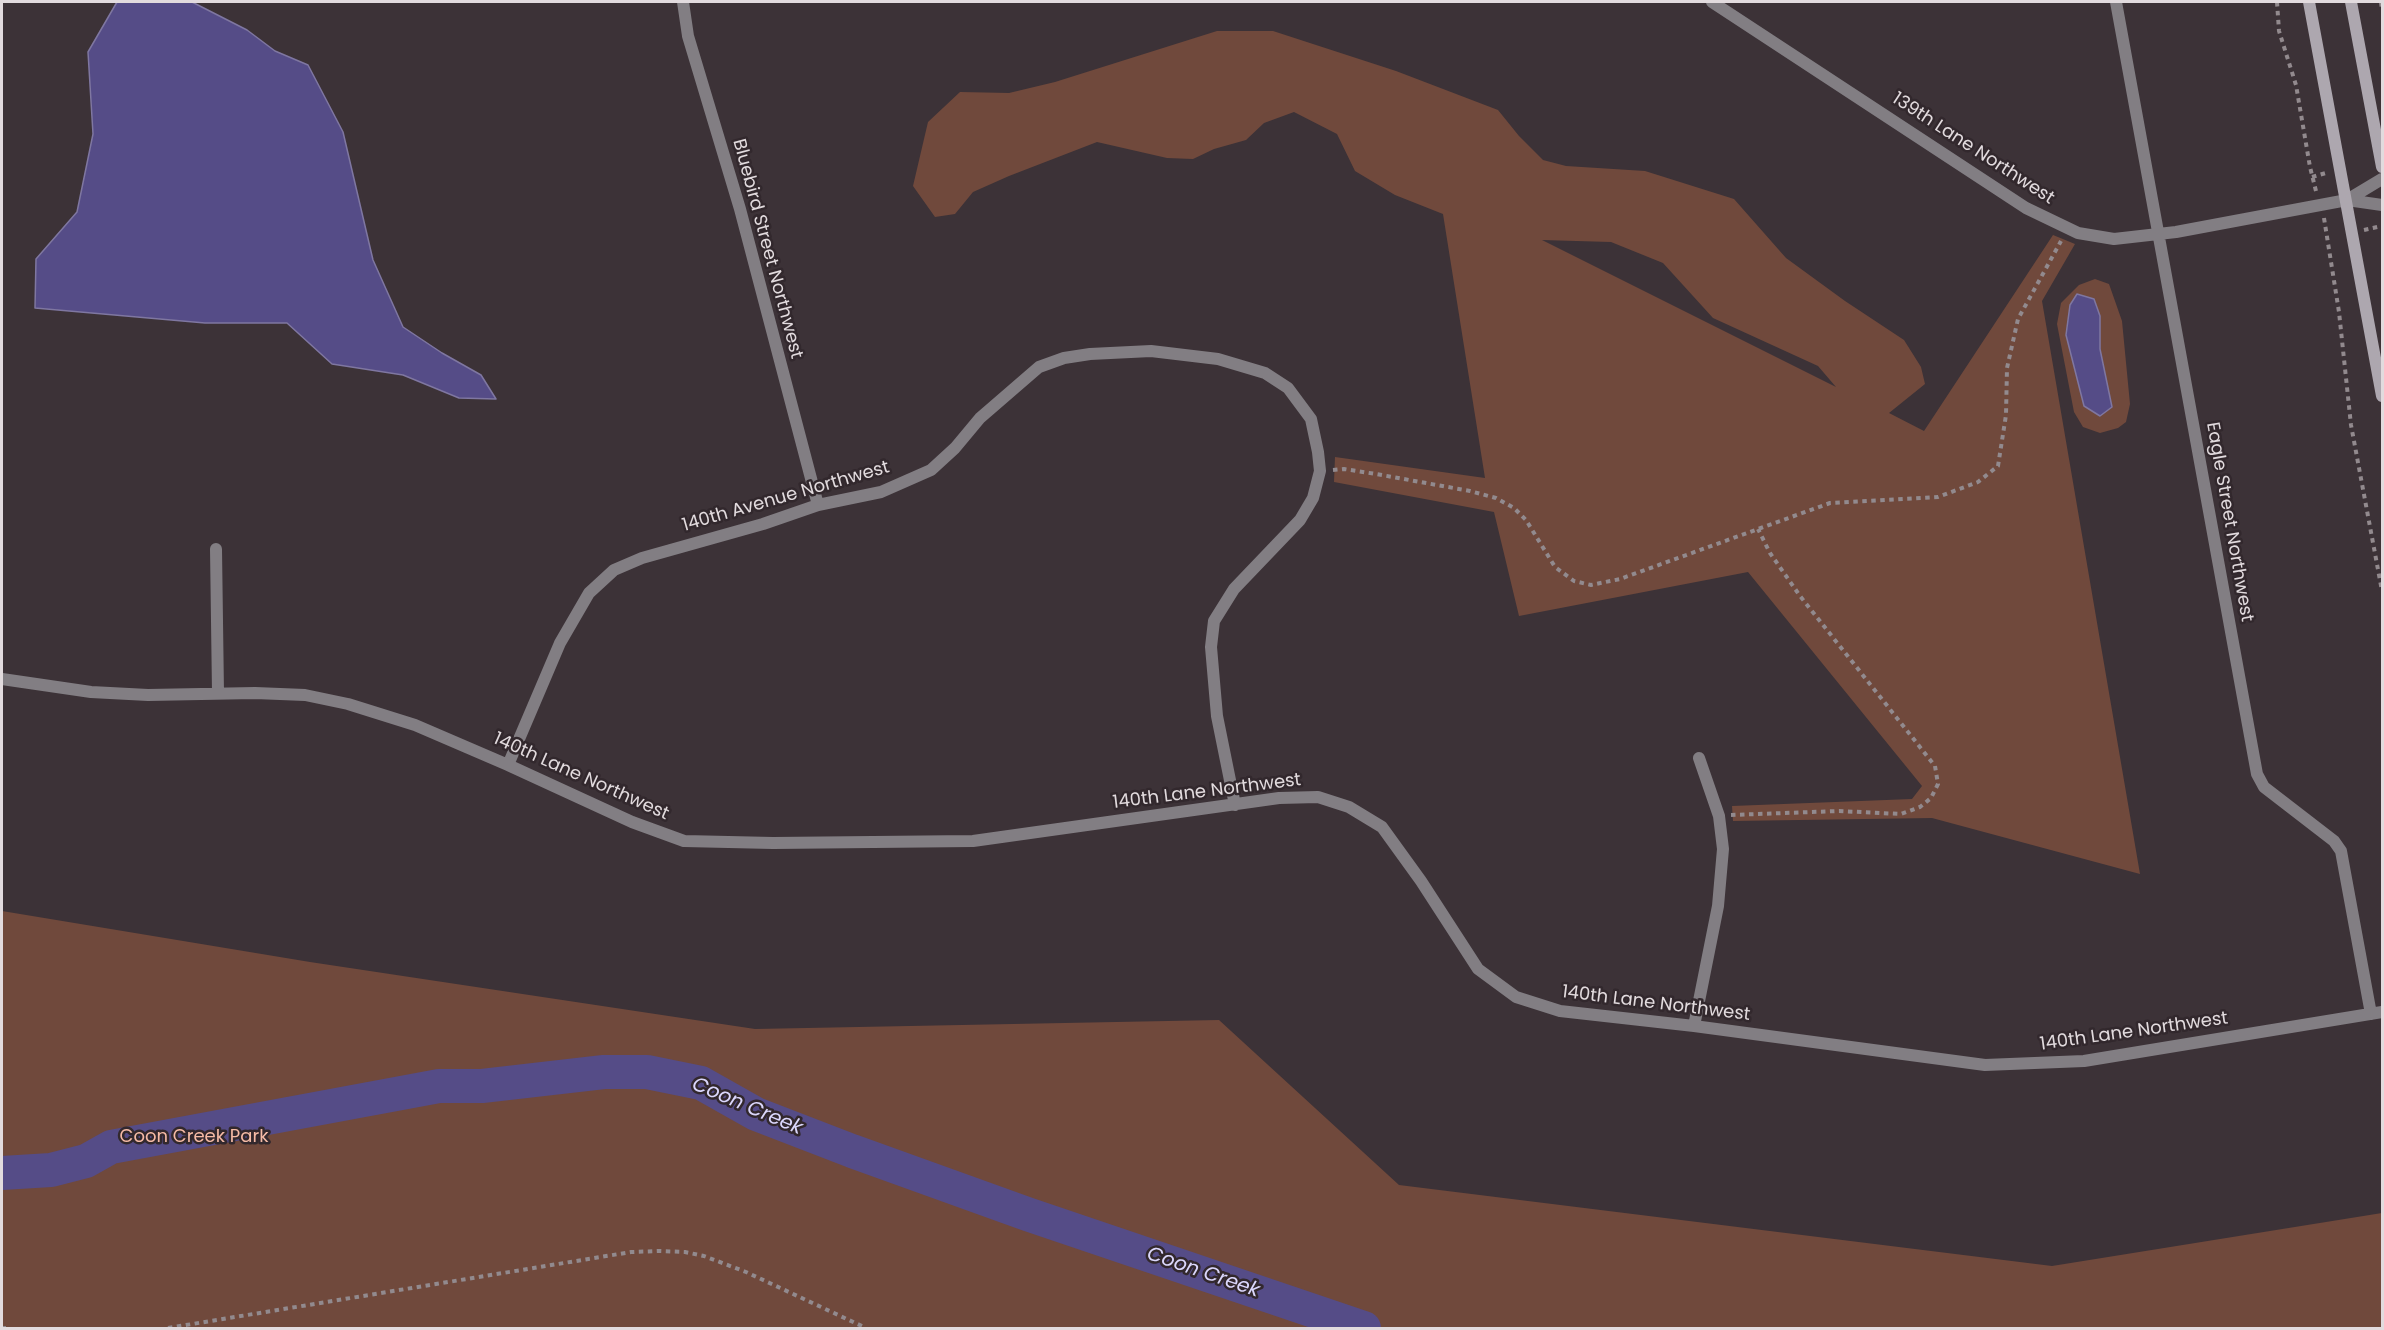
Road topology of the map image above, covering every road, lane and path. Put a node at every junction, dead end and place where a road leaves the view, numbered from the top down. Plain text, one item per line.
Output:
1 (682, 2) edge
2 (1712, 2) edge
3 (2116, 2) edge
4 (2277, 2) edge
5 (2309, 2) edge
6 (2351, 2) edge
7 (2381, 2) edge
8 (2382, 10) edge
9 (2382, 167) edge
10 (2312, 177) dead end
11 (2382, 178) edge
12 (2347, 200) junction
13 (2382, 205) edge
14 (2158, 234) junction
15 (2328, 235) dead end
16 (2058, 247) dead end
17 (2382, 396) edge
18 (1320, 471) junction
19 (818, 505) junction
20 (1758, 529) junction
21 (216, 549) dead end
22 (2382, 591) edge
23 (2, 679) edge
24 (218, 693) junction
25 (1699, 758) dead end
26 (508, 765) junction
27 (1235, 806) junction
28 (1719, 816) junction
29 (2377, 1013) edge
30 (1694, 1026) junction
31 (168, 1329) edge
32 (866, 1329) edge

1 - 19 street, Bluebird Street Northwest
2 - 14 street, 139th Lane Northwest
3 - 14 street, Eagle Street Northwest
4 - 10 path
5 - 12 main road
6 - 9 main road
7 - 8 path
11 - 12 street
12 - 13 street
12 - 14 street, 139th Lane Northwest
12 - 17 main road
14 - 29 street, Eagle Street Northwest
15 - 22 path
16 - 20 path
18 - 19 street, 140th Avenue Northwest
18 - 20 path
18 - 27 street
19 - 26 street, 140th Avenue Northwest
20 - 28 path
21 - 24 street
23 - 24 street, 140th Lane Northwest
24 - 26 street, 140th Lane Northwest
25 - 28 street
26 - 27 street, 140th Lane Northwest
27 - 30 street, 140th Lane Northwest
28 - 30 street
29 - 30 street, 140th Lane Northwest
31 - 32 path

